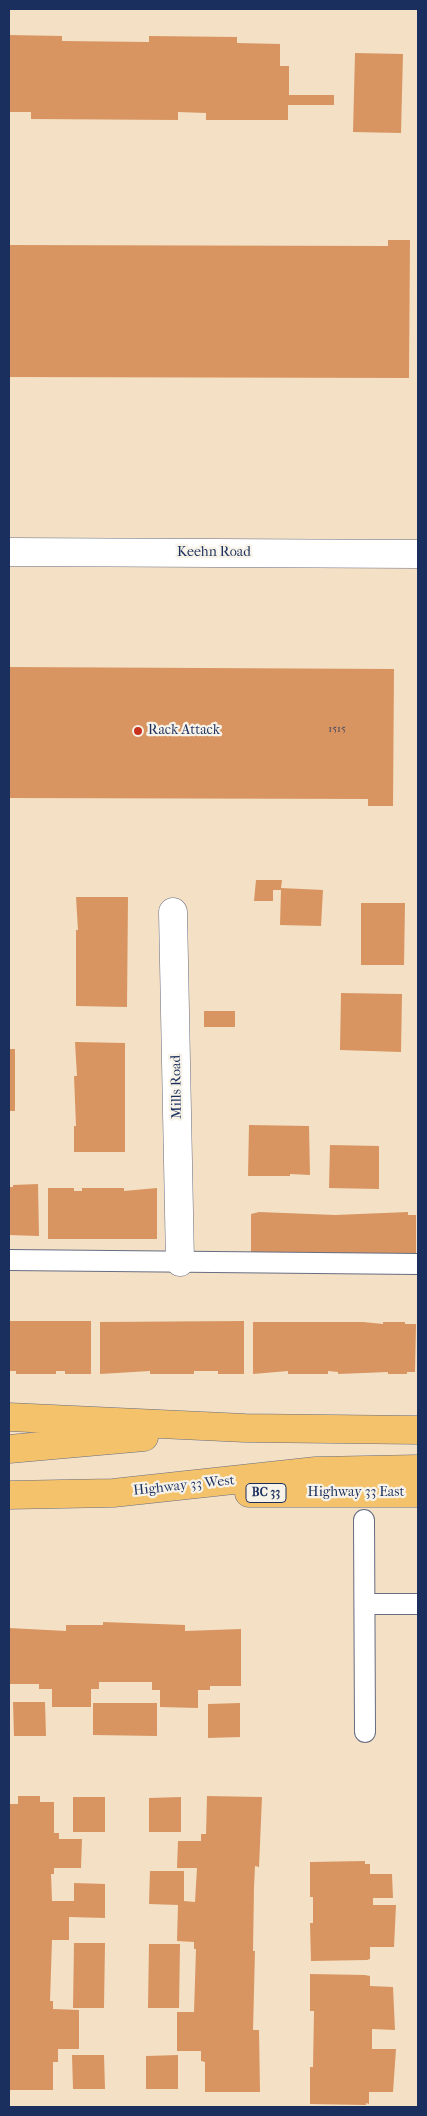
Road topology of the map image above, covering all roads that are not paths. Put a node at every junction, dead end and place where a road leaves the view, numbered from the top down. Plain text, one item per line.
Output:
1 (9, 552) edge
2 (418, 554) edge
3 (173, 912) dead end
4 (9, 1260) edge
5 (180, 1262) junction
6 (418, 1264) edge
7 (9, 1417) edge
8 (246, 1428) junction
9 (418, 1430) edge
10 (9, 1450) edge
11 (418, 1469) edge
12 (113, 1494) junction
13 (418, 1494) edge
14 (9, 1495) edge
15 (364, 1520) dead end
16 (365, 1604) junction
17 (418, 1604) edge
18 (365, 1732) dead end

1 - 2 street, Keehn Road
3 - 5 street, Mills Road
4 - 5 lane
5 - 6 lane
7 - 8 main road
8 - 9 main road
8 - 10 main road
11 - 12 main road, Highway 33 West / BC 33
12 - 13 main road, Highway 33 East / BC 33
12 - 14 main road, Highway 33 West / BC 33
15 - 16 lane
16 - 17 lane
16 - 18 lane

